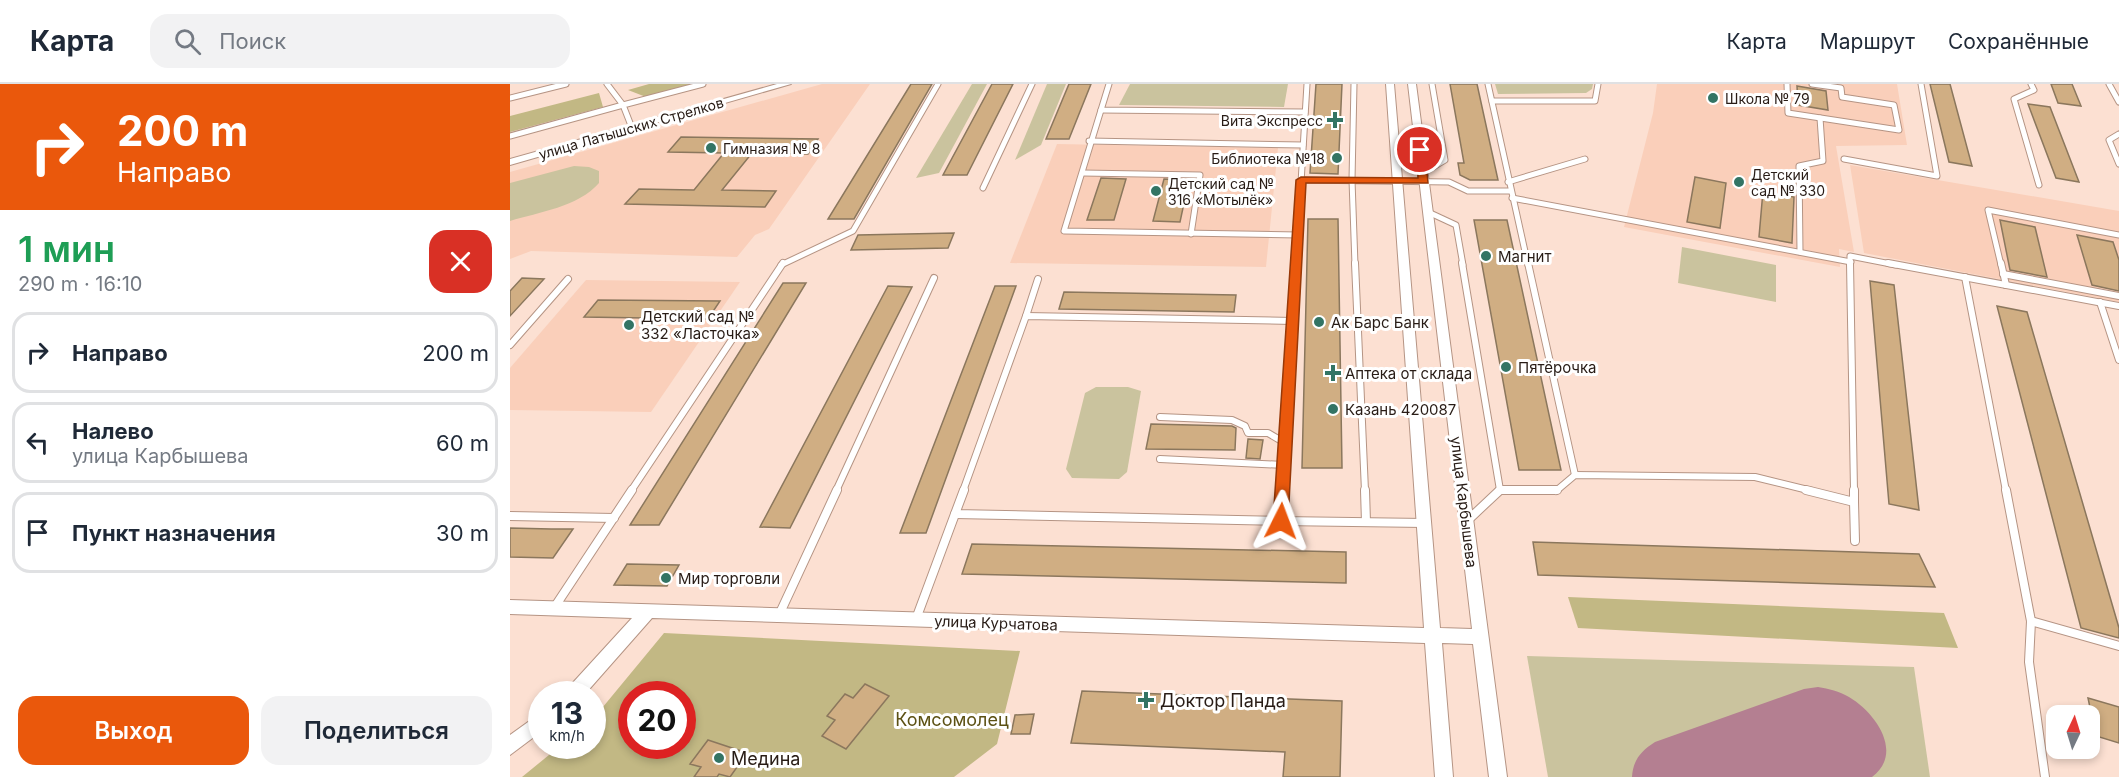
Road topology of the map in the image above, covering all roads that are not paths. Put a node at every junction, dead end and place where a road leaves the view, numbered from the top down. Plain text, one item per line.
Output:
1 (566, 84) edge
2 (607, 84) edge
3 (703, 84) edge
4 (787, 84) edge
5 (938, 84) edge
6 (1032, 84) edge
7 (1109, 84) edge
8 (1307, 84) edge
9 (1354, 84) edge
10 (1390, 84) edge
11 (1412, 84) edge
12 (1432, 84) edge
13 (1488, 84) edge
14 (1598, 84) edge
15 (1787, 84) edge
16 (1812, 84) edge
17 (1921, 84) edge
18 (2031, 84) edge
19 (2109, 84) edge
20 (510, 98) edge
21 (1492, 101) junction
22 (2119, 102) edge
23 (623, 105) junction
24 (1101, 110) junction
25 (1305, 112) junction
26 (1820, 118) junction
27 (632, 128) junction
28 (2119, 134) edge
29 (510, 136) edge
30 (1089, 141) junction
31 (1304, 145) junction
32 (1585, 159) dead end
33 (1844, 159) dead end
34 (510, 162) edge
35 (2119, 164) edge
36 (1083, 173) junction
37 (1423, 177) junction
38 (1301, 180) junction
39 (1352, 180) junction
40 (1397, 180) junction
41 (1508, 182) junction
42 (2039, 185) dead end
43 (983, 188) dead end
44 (1511, 195) junction
45 (1428, 212) junction
46 (1191, 234) junction
47 (1298, 235) junction
48 (2119, 235) edge
49 (1800, 252) junction
50 (1851, 262) junction
51 (2003, 274) junction
52 (1965, 277) junction
53 (934, 278) dead end
54 (568, 279) dead end
55 (1038, 279) dead end
56 (2006, 285) junction
57 (2119, 296) edge
58 (2100, 302) junction
59 (2119, 306) edge
60 (1026, 316) junction
61 (1293, 321) junction
62 (510, 345) edge
63 (2119, 360) edge
64 (1160, 417) dead end
65 (1285, 443) junction
66 (1160, 459) dead end
67 (1284, 465) junction
68 (1575, 475) junction
69 (1500, 490) junction
70 (1854, 502) junction
71 (955, 514) junction
72 (510, 516) edge
73 (614, 518) junction
74 (1281, 521) junction
75 (1366, 522) junction
76 (1467, 522) junction
77 (1425, 523) junction
78 (1855, 541) dead end
79 (510, 607) edge
80 (554, 608) junction
81 (649, 610) junction
82 (779, 615) junction
83 (915, 620) junction
84 (2031, 621) junction
85 (1434, 637) junction
86 (1482, 637) junction
87 (2119, 646) edge
88 (586, 681) edge
89 (528, 731) edge
90 (510, 746) edge
91 (1444, 777) edge
92 (1498, 777) edge
93 (2045, 777) edge

1 - 20 lane
2 - 23 lane
3 - 23 lane
4 - 27 street, улица Латышских Стрелков
5 - 73 lane
6 - 43 lane
7 - 24 lane
8 - 25 lane
9 - 39 lane
10 - 40 street
11 - 37 street, улица Карбышева
12 - 37 lane
13 - 21 lane
14 - 21 lane
15 - 26 lane
16 - 26 lane
17 - 33 lane
18 - 42 lane
19 - 22 lane
21 - 41 lane
23 - 27 lane
23 - 29 lane
24 - 25 lane
24 - 30 lane
25 - 31 lane
26 - 49 lane
27 - 34 street, улица Латышских Стрелков
28 - 35 lane
30 - 31 lane
30 - 36 lane
31 - 38 lane
32 - 41 lane
36 - 46 lane
36 - 46 lane
37 - 40 lane
37 - 44 lane
37 - 45 street, улица Карбышева
38 - 39 lane
38 - 47 lane
39 - 40 lane
39 - 75 lane
40 - 77 street
41 - 44 lane
44 - 49 lane
44 - 68 lane
45 - 69 lane
45 - 76 street, улица Карбышева
46 - 47 lane
47 - 61 lane
48 - 51 lane
49 - 50 lane
50 - 52 lane
50 - 70 lane
51 - 56 lane
51 - 57 lane
52 - 56 lane
52 - 84 lane
53 - 82 lane
54 - 62 lane
55 - 60 lane
56 - 58 lane
58 - 59 lane
58 - 63 lane
60 - 61 lane
60 - 71 lane
61 - 65 lane
64 - 65 lane
65 - 67 lane
66 - 67 lane
67 - 74 lane
68 - 69 lane
68 - 70 lane
69 - 76 lane
70 - 78 lane
71 - 74 lane
71 - 83 lane
72 - 73 lane
73 - 80 lane
74 - 75 lane
75 - 77 lane
76 - 86 street, улица Карбышева
77 - 85 street
79 - 80 street, улица Курчатова
80 - 81 street, улица Курчатова
81 - 82 street, улица Курчатова
81 - 88 street
82 - 83 street, улица Курчатова
83 - 85 street, улица Курчатова
84 - 87 lane
84 - 93 lane
85 - 86 street, улица Курчатова
85 - 91 street
86 - 92 street, улица Карбышева
89 - 90 street

